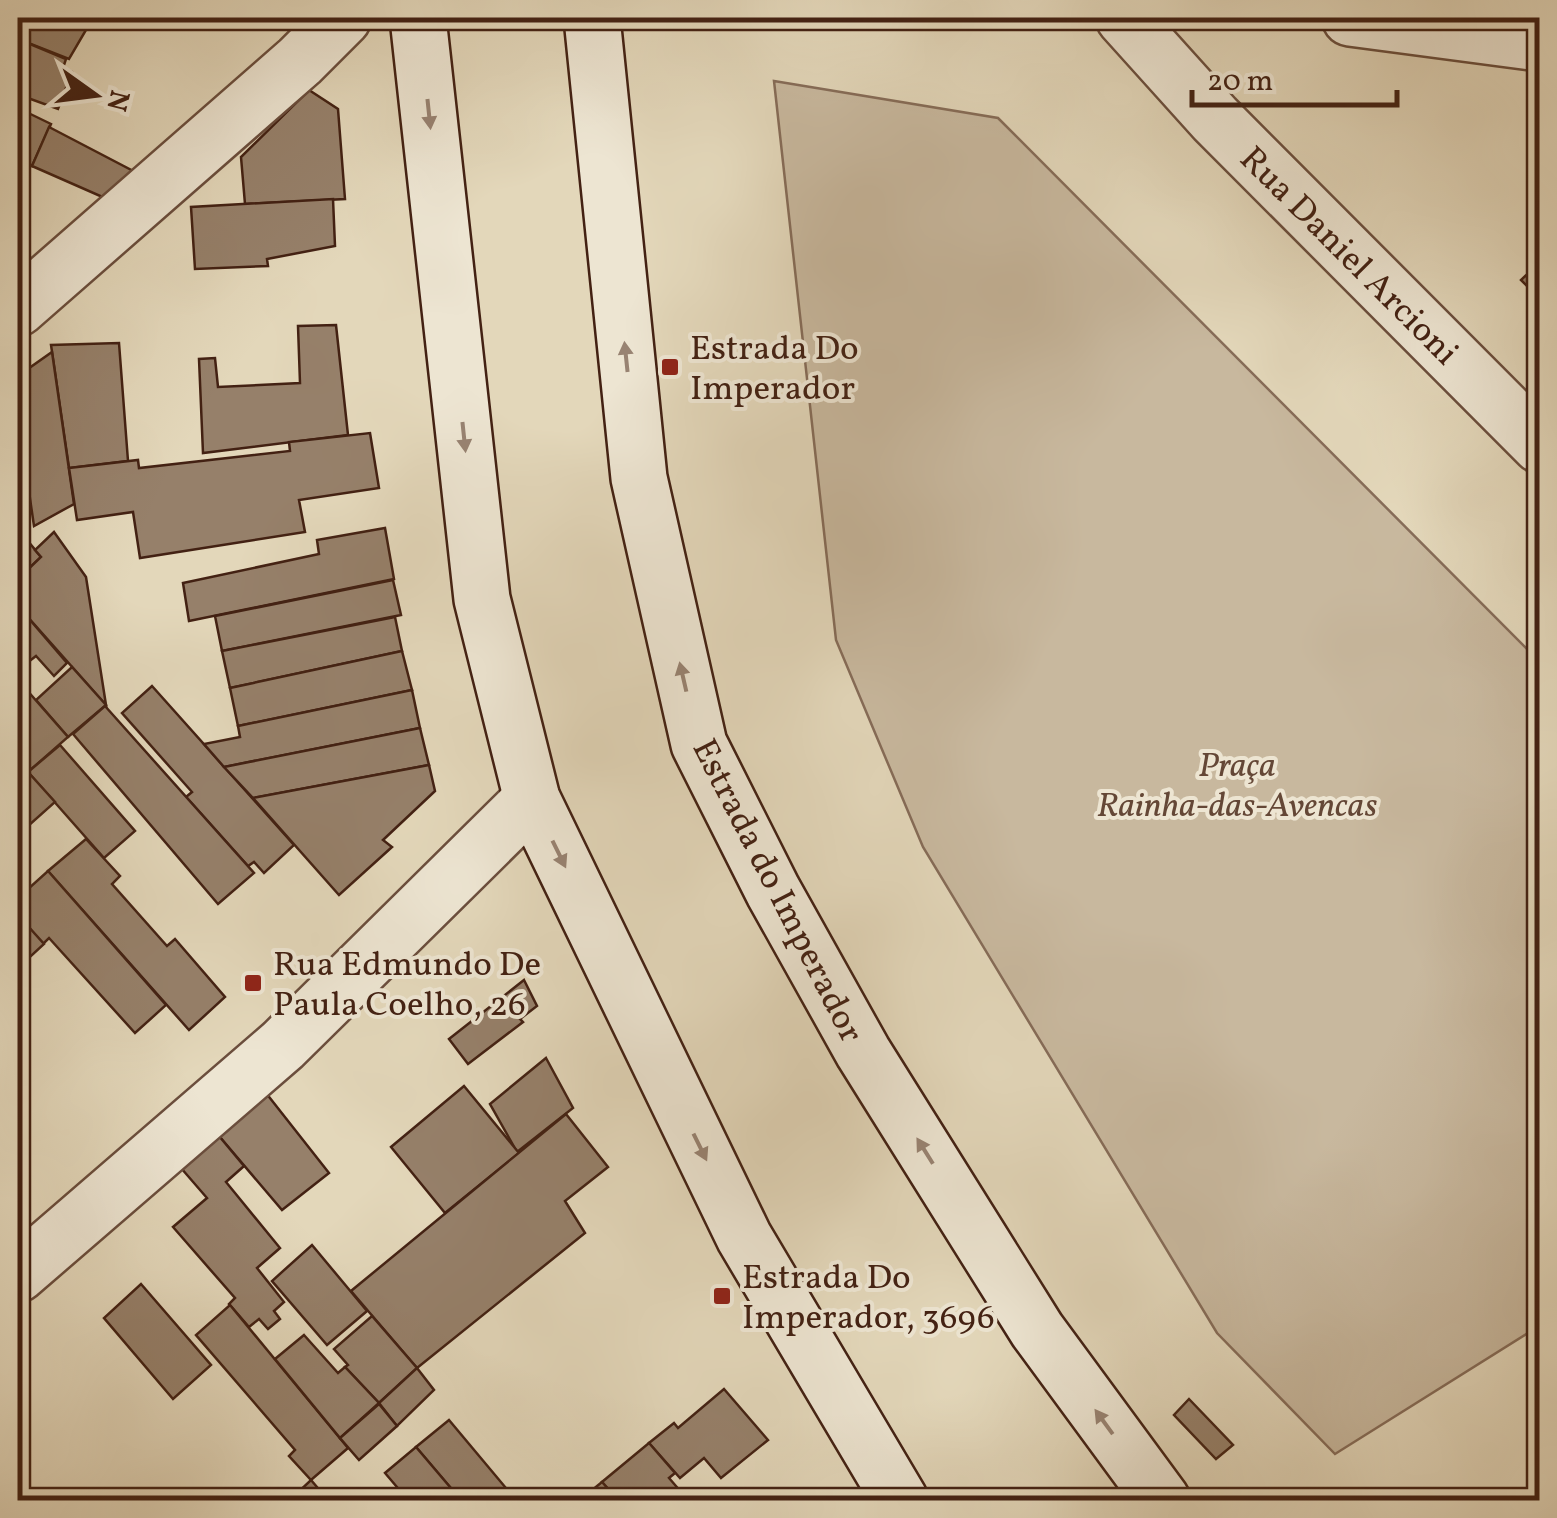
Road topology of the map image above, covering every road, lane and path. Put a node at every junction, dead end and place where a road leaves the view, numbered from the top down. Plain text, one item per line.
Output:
1 (343, 18) edge
2 (418, 18) edge
3 (592, 18) edge
4 (1124, 18) edge
5 (1350, 18) edge
6 (1540, 43) edge
7 (18, 308) edge
8 (1540, 445) edge
9 (532, 799) junction
10 (18, 1274) edge
11 (898, 1500) edge
12 (1162, 1500) edge

1 - 7 main road
2 -> 9 main road
12 -> 3 main road, Estrada do Imperador
4 - 8 main road, Rua Daniel Arcioni
5 - 6 main road
9 - 10 main road
9 -> 11 main road

